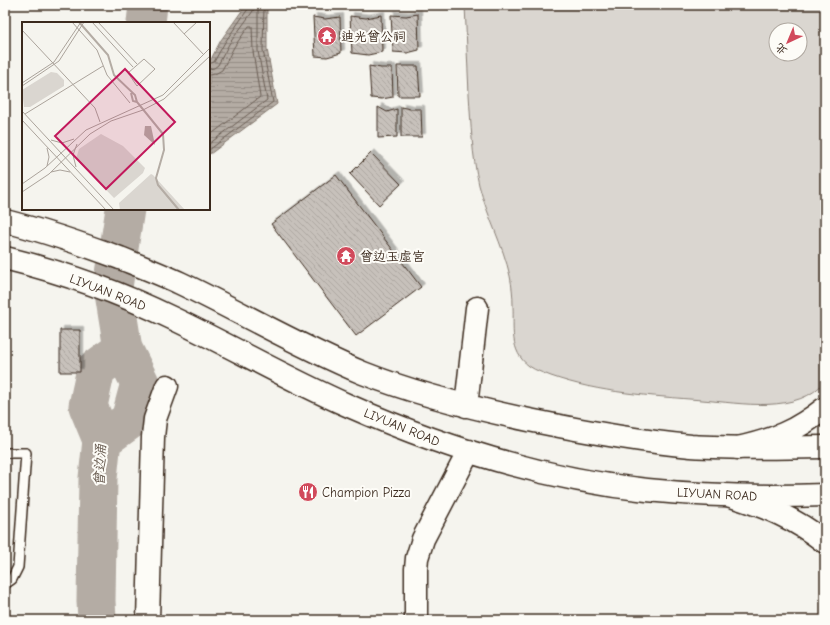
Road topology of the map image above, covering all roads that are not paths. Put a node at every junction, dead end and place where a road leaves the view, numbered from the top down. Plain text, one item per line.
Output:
1 (5, 221) edge
2 (5, 258) edge
3 (477, 308) dead end
4 (166, 386) dead end
5 (466, 406) junction
6 (825, 408) edge
7 (825, 446) edge
8 (738, 448) junction
9 (469, 452) junction
10 (5, 453) edge
11 (825, 495) edge
12 (731, 496) junction
13 (825, 542) edge
14 (5, 584) edge
15 (148, 620) edge
16 (416, 620) edge

1 - 5 street
2 - 9 street, LIYUAN ROAD
3 - 5 street
4 - 15 street
5 - 8 street
6 - 8 street
7 - 8 street
9 - 12 street, LIYUAN ROAD
9 - 16 street
10 - 14 lane
11 - 12 street, LIYUAN ROAD
12 - 13 street

